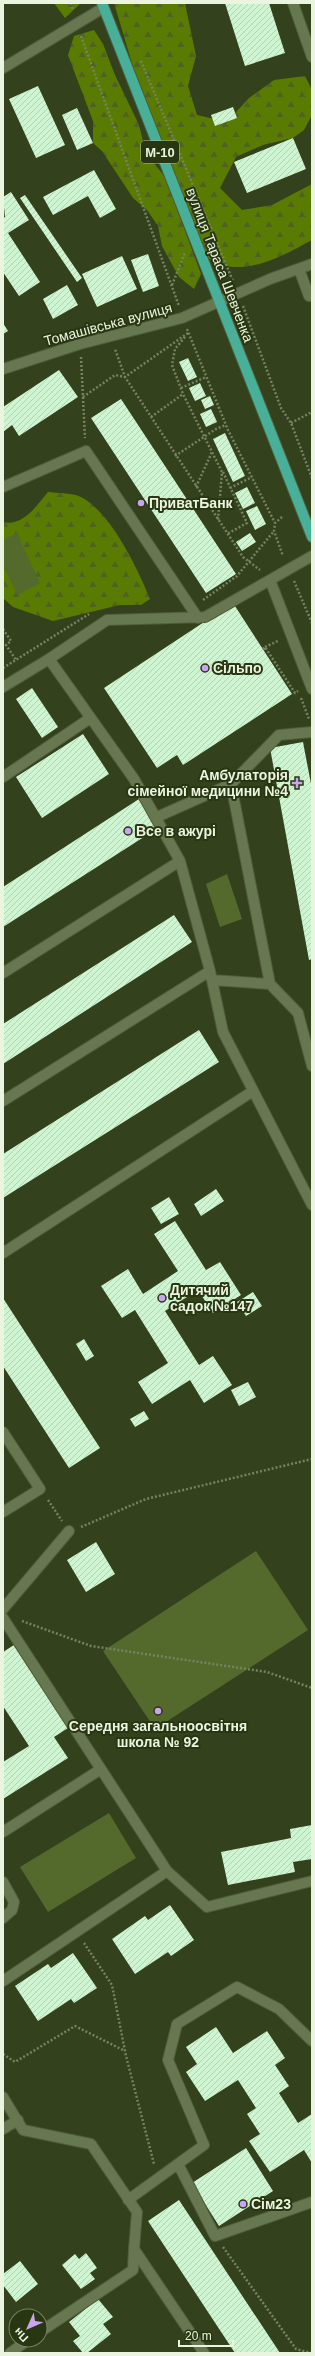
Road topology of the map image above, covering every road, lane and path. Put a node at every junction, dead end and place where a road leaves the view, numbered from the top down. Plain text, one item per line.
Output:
1 (71, 3) edge
2 (293, 3) edge
3 (102, 5) edge
4 (77, 23) junction
5 (139, 54) dead end
6 (312, 58) edge
7 (3, 68) edge
8 (186, 251) dead end
9 (312, 264) edge
10 (299, 269) junction
11 (172, 286) junction
12 (238, 292) junction
13 (308, 296) dead end
14 (219, 301) junction
15 (178, 303) dead end
16 (188, 333) junction
17 (110, 336) junction
18 (80, 344) junction
19 (3, 369) edge
20 (125, 377) junction
21 (206, 378) junction
22 (181, 388) junction
23 (183, 394) junction
24 (83, 398) junction
25 (312, 412) edge
26 (151, 417) junction
27 (291, 423) junction
28 (226, 426) junction
29 (205, 437) junction
30 (86, 451) junction
31 (212, 451) junction
32 (175, 456) junction
33 (222, 472) junction
34 (252, 477) junction
35 (312, 478) edge
36 (3, 487) edge
37 (196, 487) junction
38 (230, 488) junction
39 (282, 517) dead end
40 (218, 520) junction
41 (275, 522) junction
42 (227, 534) junction
43 (312, 537) edge
44 (280, 550) dead end
45 (312, 556) edge
46 (257, 567) dead end
47 (292, 574) dead end
48 (270, 580) junction
49 (198, 618) junction
50 (312, 623) edge
51 (3, 629) edge
52 (279, 640) dead end
53 (49, 659) junction
54 (16, 660) dead end
55 (3, 687) edge
56 (312, 689) edge
57 (89, 719) junction
58 (309, 720) dead end
59 (312, 732) edge
60 (3, 777) edge
61 (231, 784) junction
62 (157, 817) junction
63 (180, 861) junction
64 (3, 973) edge
65 (211, 976) junction
66 (270, 984) junction
67 (312, 1066) edge
68 (253, 1091) junction
69 (3, 1100) edge
70 (309, 1192) edge
71 (312, 1206) edge
72 (3, 1253) edge
73 (3, 1432) edge
74 (312, 1459) edge
75 (40, 1489) junction
76 (3, 1512) edge
77 (69, 1531) junction
78 (3, 1609) edge
79 (3, 1618) edge
80 (18, 1619) dead end
81 (312, 1688) edge
82 (101, 1769) junction
83 (3, 1832) edge
84 (167, 1871) junction
85 (312, 1881) edge
86 (3, 1882) edge
87 (3, 1918) edge
88 (76, 1932) junction
89 (3, 1981) edge
90 (312, 2041) edge
91 (126, 2051) junction
92 (3, 2054) edge
93 (3, 2097) edge
94 (18, 2120) junction
95 (3, 2128) edge
96 (178, 2164) junction
97 (158, 2178) junction
98 (128, 2200) junction
99 (312, 2202) edge
100 (215, 2236) junction
101 (134, 2250) junction
102 (48, 2327) edge
103 (204, 2353) edge
104 (311, 2353) edge

1 - 4 path
2 - 6 street
3 - 4 street
3 - 14 main road, вулиця Тараса Шевченка / М-10
4 - 7 street
4 - 11 path
5 - 12 path
8 - 11 path
9 - 10 street, Томашівська вулиця
10 - 12 street, Томашівська вулиця
10 - 13 street
11 - 15 path
12 - 14 street, Томашівська вулиця
12 - 27 path
14 - 17 street, Томашівська вулиця
14 - 43 main road, вулиця Тараса Шевченка / М-10
16 - 20 path
16 - 21 path
16 - 22 path
17 - 18 street, Томашівська вулиця
17 - 20 path
18 - 19 street, Томашівська вулиця
18 - 24 path
20 - 24 path
20 - 26 path
21 - 22 path
21 - 28 path
22 - 23 path
23 - 26 path
23 - 29 path
24 - 30 path
25 - 27 path
26 - 32 path
27 - 35 path
28 - 29 path
28 - 34 path
29 - 31 path
29 - 32 path
30 - 36 street
30 - 49 street
31 - 33 path
31 - 37 path
32 - 37 path
33 - 38 path
33 - 40 path
34 - 38 path
34 - 41 path
37 - 40 path
38 - 42 path
39 - 41 path
40 - 42 path
41 - 44 path
42 - 46 path
45 - 48 street
47 - 50 path
48 - 49 street
48 - 56 street
49 - 53 street
51 - 54 path
52 - 58 path
53 - 55 street
53 - 57 street
57 - 60 street
57 - 62 street
59 - 61 street
61 - 62 street
61 - 66 street
62 - 63 street
63 - 64 street
63 - 65 street
65 - 66 street
65 - 68 street
65 - 69 street
66 - 67 street
68 - 70 street
68 - 72 street
70 - 71 street
73 - 75 street
74 - 77 path
75 - 76 street
75 - 77 path
77 - 78 street
79 - 82 street
80 - 81 path
82 - 83 street
82 - 84 street
84 - 85 street
84 - 88 street
86 - 87 street
88 - 89 street
88 - 91 path
90 - 96 street
91 - 92 path
91 - 97 path
93 - 94 street
94 - 95 street
94 - 98 street
96 - 97 street
96 - 100 street
97 - 98 street
98 - 101 street
99 - 100 street
100 - 104 path
101 - 102 street
101 - 103 street

